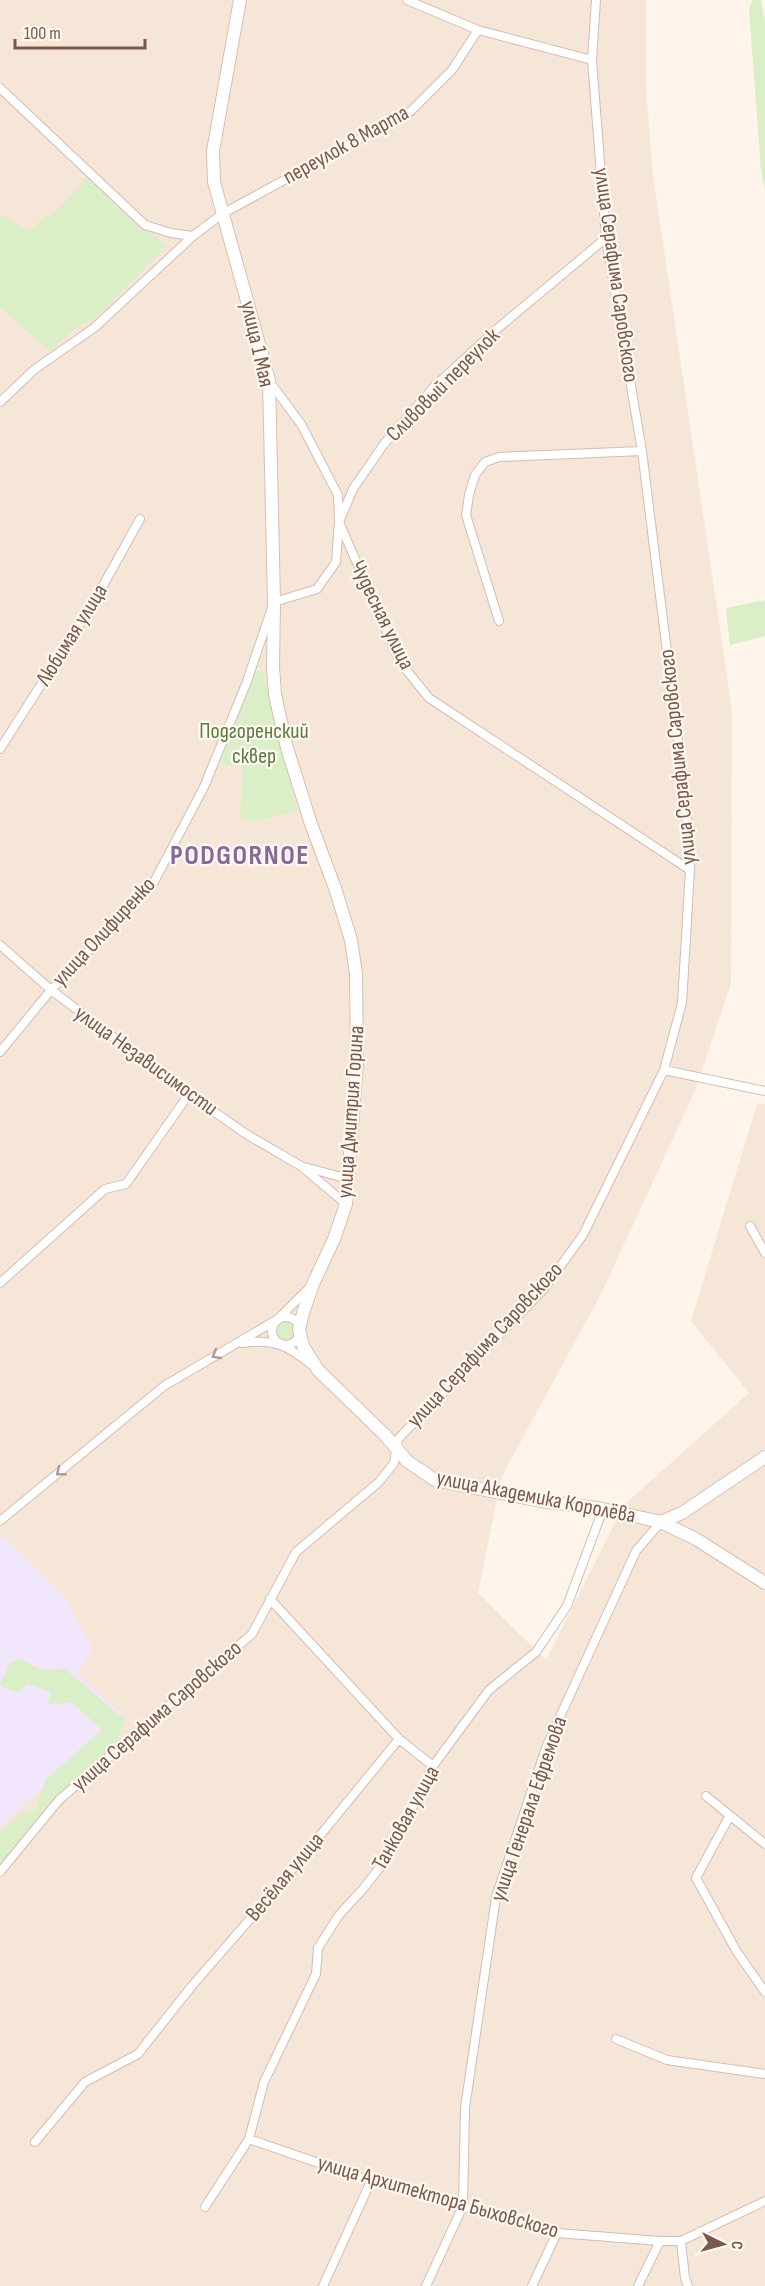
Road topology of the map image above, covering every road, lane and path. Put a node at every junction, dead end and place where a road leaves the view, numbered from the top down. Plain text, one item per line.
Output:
1 (240, 0) edge
2 (407, 0) edge
3 (596, 0) edge
4 (478, 30) junction
5 (592, 60) junction
6 (0, 88) edge
7 (222, 214) junction
8 (193, 236) junction
9 (606, 238) junction
10 (269, 380) junction
11 (0, 402) edge
12 (642, 451) junction
13 (140, 519) dead end
14 (339, 522) junction
15 (274, 602) junction
16 (498, 621) dead end
17 (275, 695) joint
18 (0, 749) edge
19 (690, 870) junction
20 (0, 945) edge
21 (51, 990) junction
22 (0, 1052) edge
23 (664, 1070) junction
24 (765, 1091) edge
25 (189, 1094) junction
26 (301, 1166) junction
27 (349, 1179) junction
28 (346, 1204) junction
29 (750, 1226) dead end
30 (765, 1253) edge
31 (0, 1283) edge
32 (313, 1284) junction
33 (278, 1318) junction
34 (299, 1329) junction
35 (281, 1344) junction
36 (233, 1345) junction
37 (318, 1370) junction
38 (397, 1450) junction
39 (765, 1457) edge
40 (603, 1509) junction
41 (0, 1521) edge
42 (661, 1522) junction
43 (765, 1582) edge
44 (270, 1599) junction
45 (399, 1740) junction
46 (433, 1766) junction
47 (706, 1797) dead end
48 (729, 1817) junction
49 (765, 1844) edge
50 (0, 1872) edge
51 (765, 1992) edge
52 (616, 2040) dead end
53 (765, 2074) edge
54 (249, 2139) junction
55 (34, 2142) dead end
56 (371, 2181) junction
57 (765, 2201) edge
58 (463, 2206) junction
59 (205, 2207) dead end
60 (557, 2234) junction
61 (660, 2241) junction
62 (681, 2241) junction
63 (323, 2286) edge
64 (426, 2286) edge
65 (532, 2286) edge
66 (638, 2286) edge
67 (688, 2286) edge

1 - 7 street, улица 1 Мая
2 - 4 street
3 - 5 street, улица Серафима Саровского
4 - 5 street
4 - 7 street, переулок 8 Марта
5 - 9 street, улица Серафима Саровского
6 - 8 street
7 - 8 street, переулок 8 Марта
7 - 10 street, улица 1 Мая
8 - 11 street
9 - 12 street, улица Серафима Саровского
9 - 14 street, Сливовый переулок
10 - 14 street, Чудесная улица
10 - 15 street, улица 1 Мая
12 - 16 street
12 - 19 street, улица Серафима Саровского
13 - 18 street, Любимая улица
14 - 15 street, Сливовый переулок
14 - 19 street, Чудесная улица
15 - 17 street, улица 1 Мая
15 - 21 street, улица Олифиренко
17 - 27 street, улица Дмитрия Горина
19 - 23 street, улица Серафима Саровского
20 - 21 street, улица Независимости
21 - 22 street, улица Олифиренко
21 - 25 street, улица Независимости
23 - 24 street
23 - 38 street, улица Серафима Саровского
25 - 26 street, улица Независимости
25 - 31 street
26 - 27 street
26 - 28 street
27 - 28 street, улица Дмитрия Горина
28 - 32 street, улица Дмитрия Горина
29 - 30 street
32 - 33 street, улица Дмитрия Горина
32 - 34 street
33 - 34 street
33 - 35 street
33 - 36 street, улица Дмитрия Горина
34 - 35 street
34 - 37 street, улица Академика Королёва
35 - 36 street
35 - 37 street
36 -> 41 street, улица Дмитрия Горина
37 - 38 street, улица Академика Королёва
38 - 40 street, улица Академика Королёва
38 - 44 street, улица Серафима Саровского
39 - 42 street, улица Генерала Ефремова
40 - 42 street, улица Академика Королёва
40 - 46 street, Танковая улица
42 - 43 street, улица Академика Королёва
42 - 58 street, улица Генерала Ефремова
44 - 45 street
44 - 50 street, улица Серафима Саровского
45 - 46 street
45 - 55 street, Весёлая улица
46 - 54 street, Танковая улица
47 - 48 street
48 - 49 street
48 - 51 street
52 - 53 street
54 - 56 street, улица Архитектора Быховского
54 - 59 street, Танковая улица
56 - 58 street, улица Архитектора Быховского
56 - 63 street
57 - 62 street, улица Архитектора Быховского
58 - 60 street, улица Архитектора Быховского
58 - 64 street
60 - 61 street, улица Архитектора Быховского
60 - 65 street
61 - 62 street, улица Архитектора Быховского
61 - 66 street
62 - 67 street

